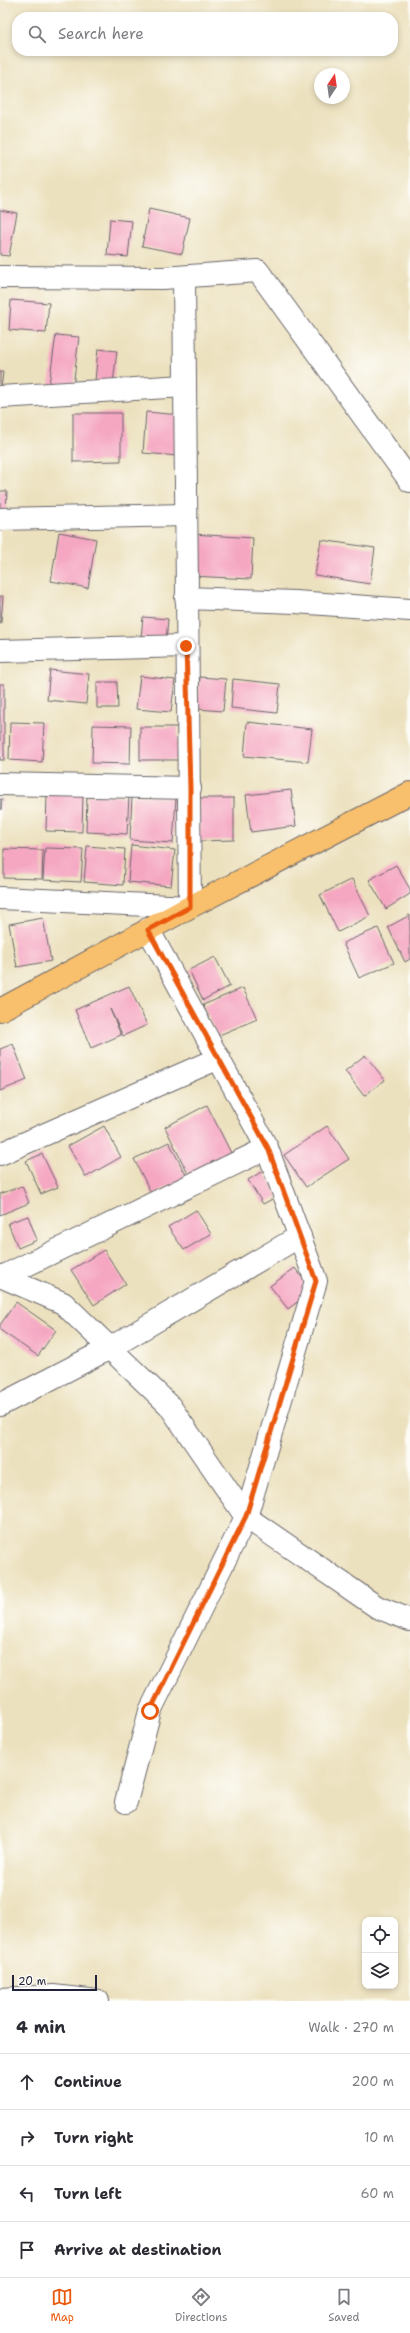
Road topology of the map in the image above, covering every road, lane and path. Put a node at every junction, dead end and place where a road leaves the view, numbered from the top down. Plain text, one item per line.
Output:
1 (0, 277) edge
2 (184, 277) junction
3 (185, 386) junction
4 (0, 397) edge
5 (410, 481) edge
6 (186, 515) junction
7 (0, 519) edge
8 (186, 598) junction
9 (410, 610) edge
10 (186, 646) junction
11 (0, 651) edge
12 (0, 784) edge
13 (190, 788) junction
14 (410, 793) edge
15 (0, 898) edge
16 (190, 907) junction
17 (148, 930) junction
18 (0, 1010) edge
19 (219, 1058) junction
20 (268, 1148) junction
21 (0, 1154) edge
22 (300, 1236) junction
23 (1, 1276) edge
24 (110, 1348) junction
25 (0, 1405) edge
26 (246, 1516) junction
27 (410, 1620) edge
28 (126, 1802) dead end
29 (0, 1999) edge
30 (98, 2001) edge

1 - 2 street
2 - 3 street
2 - 5 street
3 - 4 street
3 - 6 street
6 - 7 street
6 - 8 street
8 - 9 street
8 - 10 street
10 - 11 street
10 - 13 street
12 - 13 street
13 - 16 street
14 - 16 main road
15 - 16 street
16 - 17 main road
17 - 18 main road
17 - 19 street
19 - 20 street
19 - 21 street
20 - 22 street
20 - 23 street
22 - 24 street
22 - 26 street
23 - 24 street
24 - 25 street
24 - 26 street
26 - 27 street
26 - 28 street
29 - 30 street

